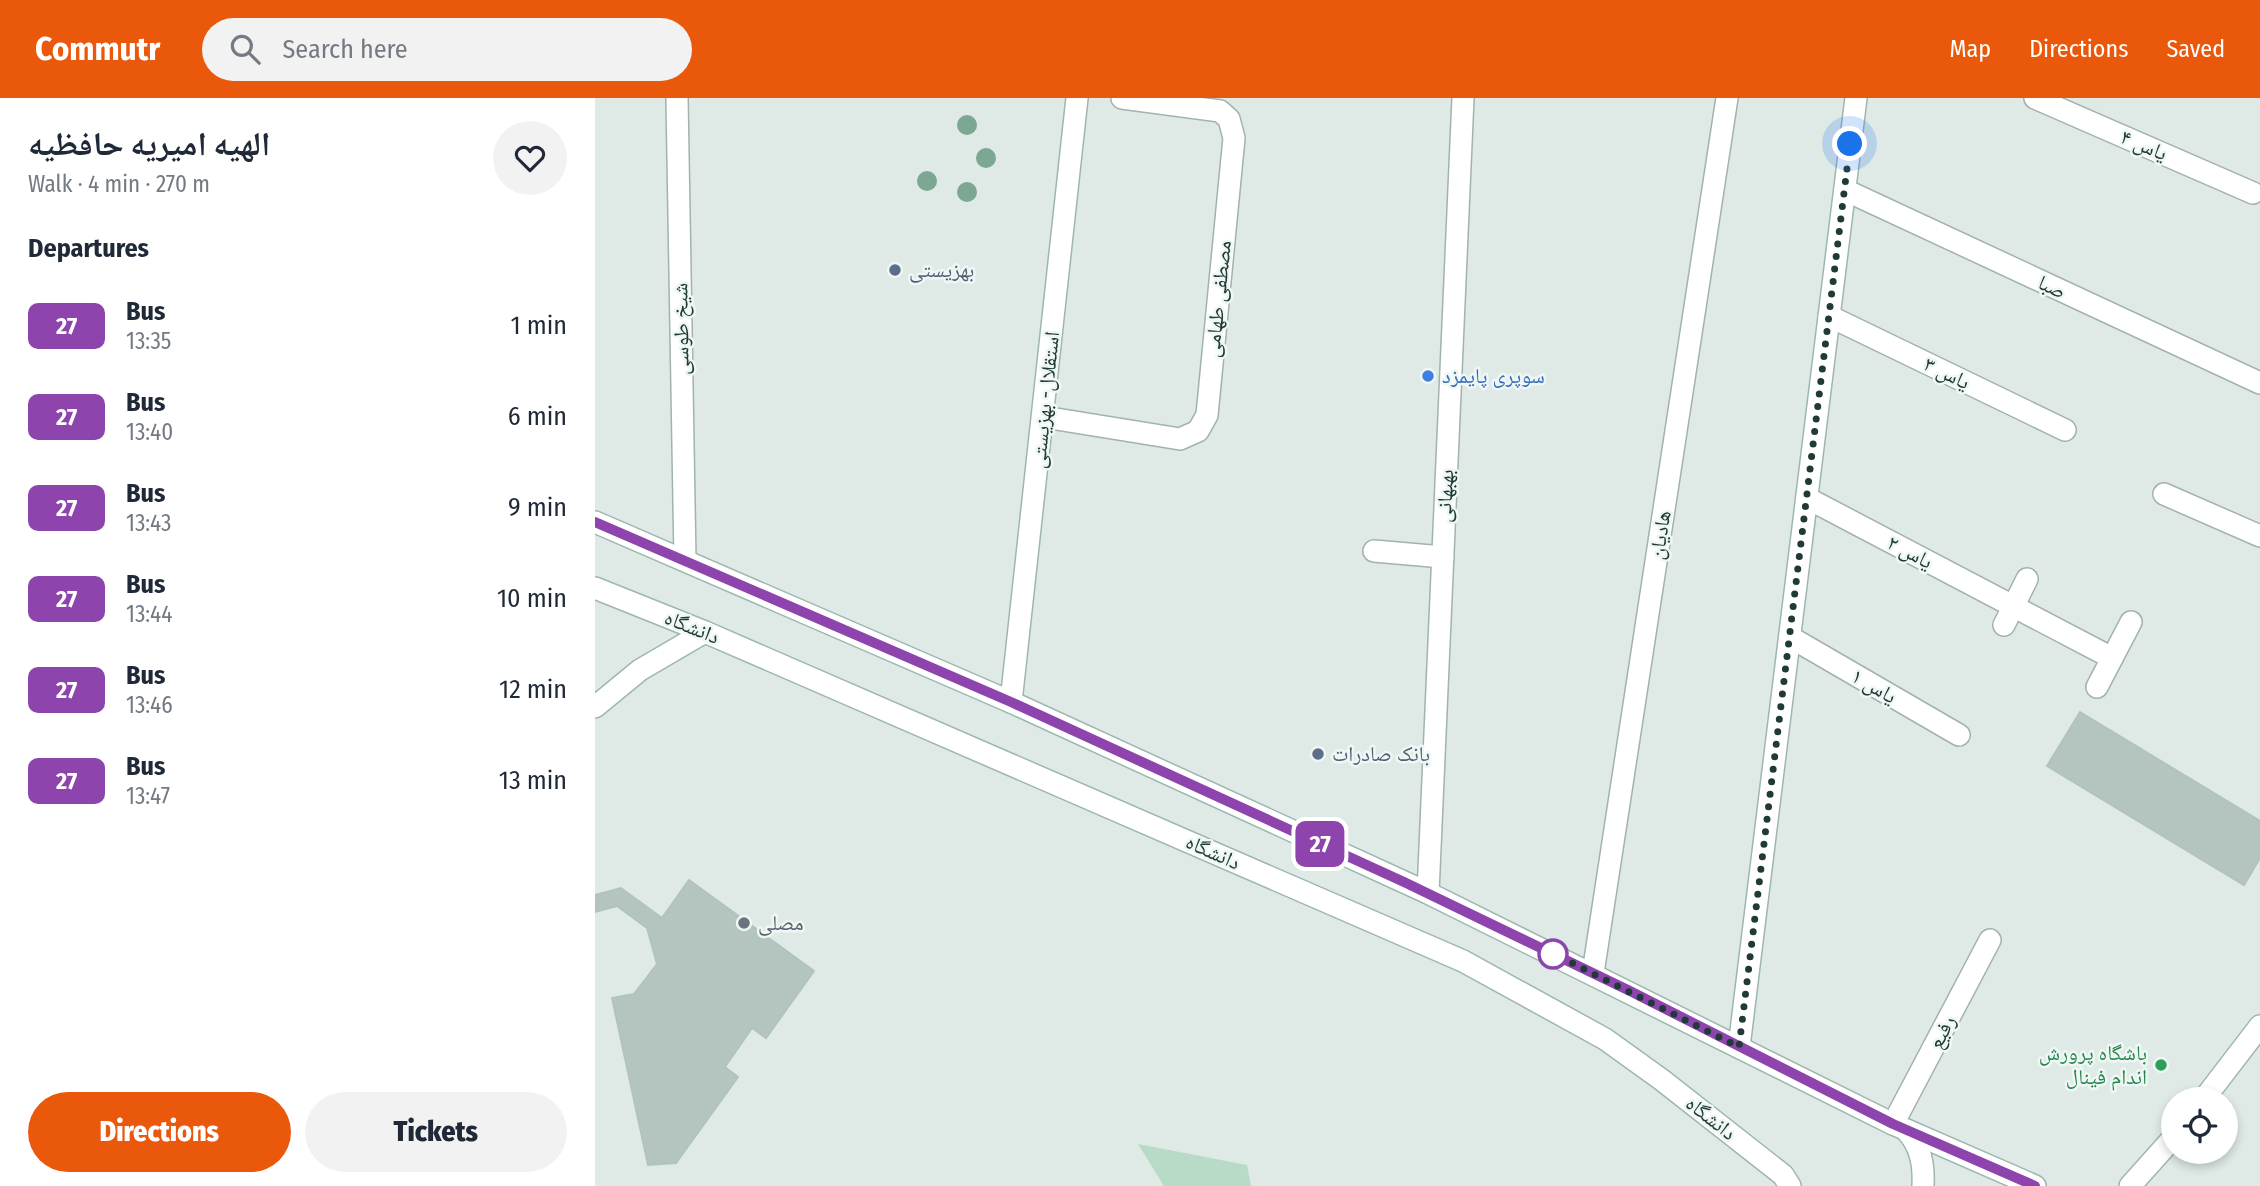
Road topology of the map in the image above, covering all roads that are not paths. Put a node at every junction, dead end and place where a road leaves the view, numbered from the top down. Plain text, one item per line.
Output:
1 (677, 98) edge
2 (1077, 98) edge
3 (1122, 98) edge
4 (1463, 98) edge
5 (1727, 98) edge
6 (1856, 98) edge
7 (2035, 98) edge
8 (1845, 190) junction
9 (2253, 193) dead end
10 (1829, 316) junction
11 (2260, 383) edge
12 (1044, 417) junction
13 (2065, 430) dead end
14 (2164, 494) dead end
15 (1807, 498) junction
16 (595, 522) edge
17 (2260, 536) edge
18 (1374, 551) dead end
19 (1443, 557) junction
20 (685, 559) junction
21 (2028, 579) dead end
22 (595, 589) edge
23 (2008, 616) junction
24 (2131, 622) dead end
25 (705, 632) junction
26 (1790, 637) junction
27 (2112, 658) junction
28 (2097, 687) dead end
29 (1011, 702) junction
30 (595, 706) edge
31 (1959, 735) dead end
32 (1428, 893) junction
33 (1990, 940) dead end
34 (1593, 973) junction
35 (2260, 1027) edge
36 (1739, 1047) junction
37 (2213, 1087) edge
38 (1899, 1127) junction
39 (2161, 1151) edge
40 (1790, 1182) edge
41 (1923, 1186) edge
42 (2035, 1186) edge
43 (2130, 1186) edge

1 - 20 street, شیخ طوسی
2 - 12 street, استقلال- بهزیستی
3 - 12 street, مصطفی طهامی
4 - 19 street, بهبهانی
5 - 34 street, هادیان
6 - 8 street
7 - 9 street, یاس ۴
8 - 10 street
8 - 11 street, صبا
10 - 13 street, یاس ۳
10 - 15 street
12 - 29 street, استقلال- بهزیستی
14 - 17 street
15 - 23 street, یاس ۲
15 - 26 street
16 - 20 street
18 - 19 street
19 - 32 street, بهبهانی
20 - 29 street
21 - 23 street
22 - 25 street, دانشگاه
23 - 27 street, یاس ۲
24 - 27 street
25 - 30 street
25 - 40 street, دانشگاه
26 - 31 street, یاس ۱
26 - 36 street
27 - 28 street
29 - 32 street
32 - 34 street
33 - 38 street, رفیع
34 - 36 street
35 - 37 street
36 - 38 street
38 - 41 street
38 - 42 street
39 - 43 street

